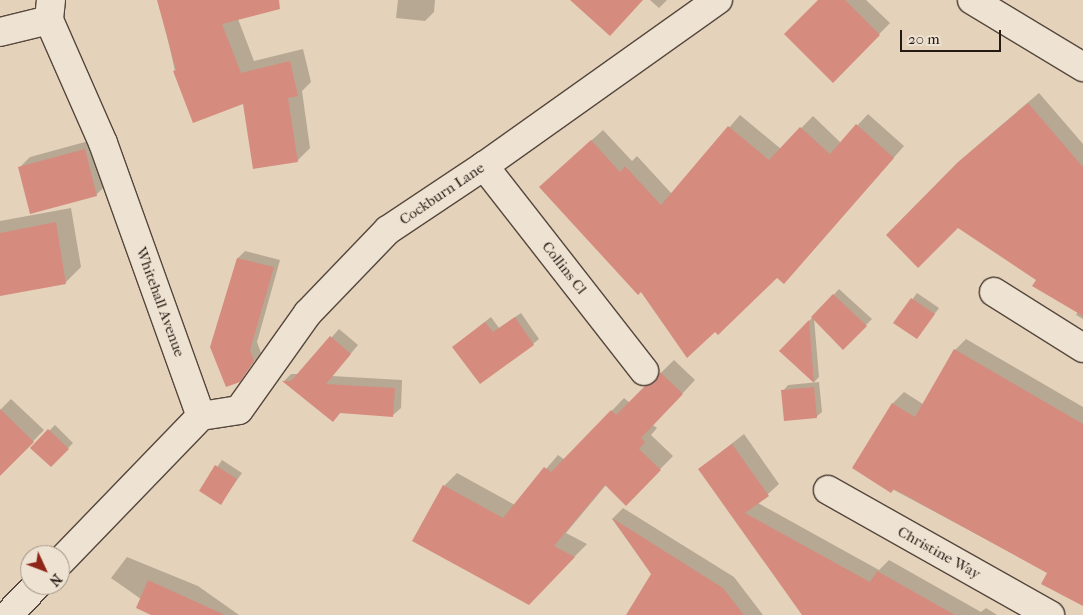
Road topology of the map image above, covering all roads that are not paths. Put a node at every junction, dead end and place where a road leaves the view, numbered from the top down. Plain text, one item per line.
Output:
1 (718, 0) edge
2 (972, 0) edge
3 (50, 10) edge
4 (0, 32) edge
5 (1083, 67) edge
6 (484, 166) junction
7 (994, 292) dead end
8 (1083, 348) edge
9 (644, 371) dead end
10 (201, 416) junction
11 (828, 490) dead end
12 (70, 552) edge
13 (27, 595) edge
14 (8, 615) edge
15 (1050, 615) edge

1 - 6 street, Cockburn Lane
2 - 5 street
3 - 4 street
3 - 10 street, Whitehall Avenue
6 - 9 street, Collins Cl
6 - 10 street, Cockburn Lane
7 - 8 street
10 - 12 street
11 - 15 street, Christine Way
13 - 14 street

